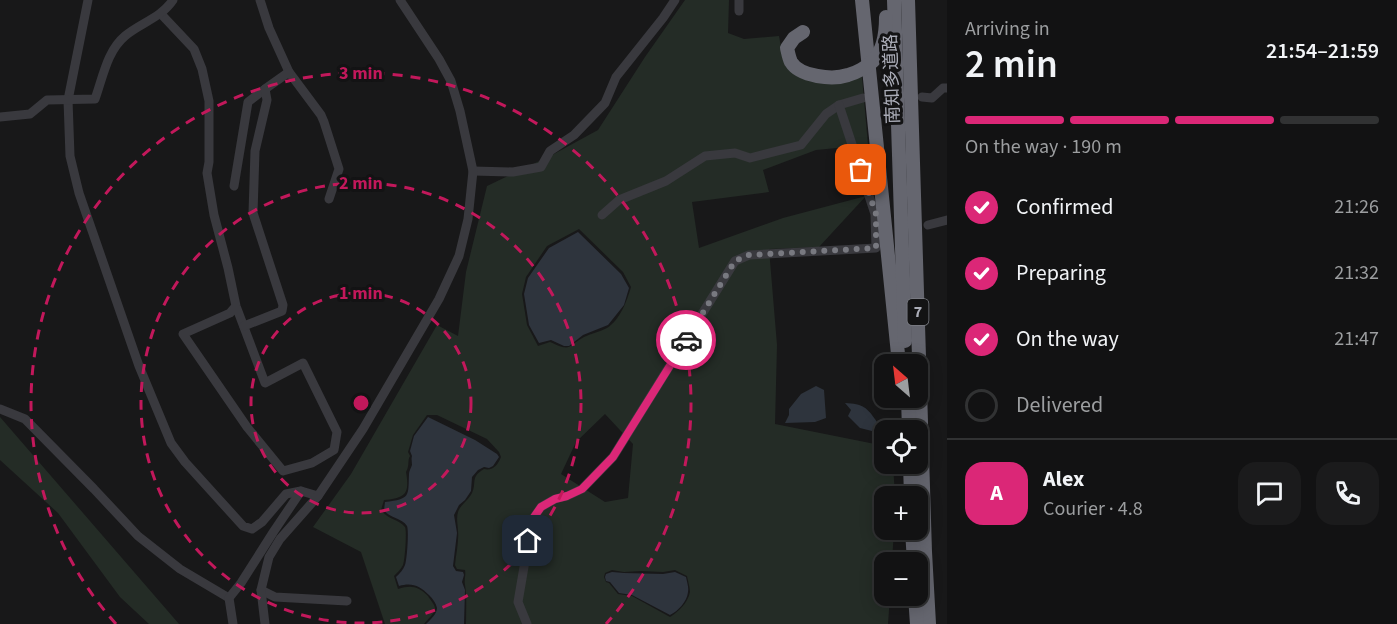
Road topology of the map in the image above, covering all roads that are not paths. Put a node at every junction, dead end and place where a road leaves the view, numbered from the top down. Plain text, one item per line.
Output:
1 (88, 0) edge
2 (173, 0) edge
3 (260, 0) edge
4 (400, 0) edge
5 (675, 0) edge
6 (739, 0) edge
7 (862, 0) edge
8 (886, 0) edge
9 (894, 0) edge
10 (908, 0) edge
11 (739, 11) dead end
12 (161, 14) junction
13 (803, 32) dead end
14 (289, 72) junction
15 (947, 88) edge
16 (265, 89) junction
17 (922, 97) dead end
18 (863, 98) tunnel mouth
19 (68, 100) junction
20 (839, 105) junction
21 (0, 117) edge
22 (473, 171) junction
23 (234, 186) dead end
24 (329, 199) dead end
25 (602, 215) dead end
26 (947, 220) edge
27 (928, 225) dead end
28 (236, 306) junction
29 (244, 326) junction
30 (898, 354) edge
31 (906, 354) edge
32 (0, 409) edge
33 (302, 490) junction
34 (318, 496) junction
35 (261, 590) junction
36 (229, 598) junction
37 (346, 602) dead end
38 (915, 606) edge
39 (233, 624) edge
40 (265, 624) edge
41 (527, 624) edge
42 (916, 624) edge
43 (929, 624) edge

1 - 19 street
2 - 12 street
3 - 14 street
4 - 22 street
5 - 22 street
6 - 11 street
7 - 30 highway
8 - 13 highway
9 - 31 highway, 南知多道路 / 7
10 - 43 highway, 南知多道路 / 7
12 - 19 street
12 - 28 street
14 - 16 street
14 - 24 street
15 - 17 street
16 - 23 street
16 - 29 street
18 - 20 street
19 - 21 street
19 - 33 street
20 - 25 street
20 - 41 street
22 - 34 street
26 - 27 street
28 - 29 street
28 - 29 street
32 - 36 street
33 - 34 street
33 - 36 street
34 - 35 street
35 - 37 street
35 - 40 street
36 - 39 street
38 - 42 highway

